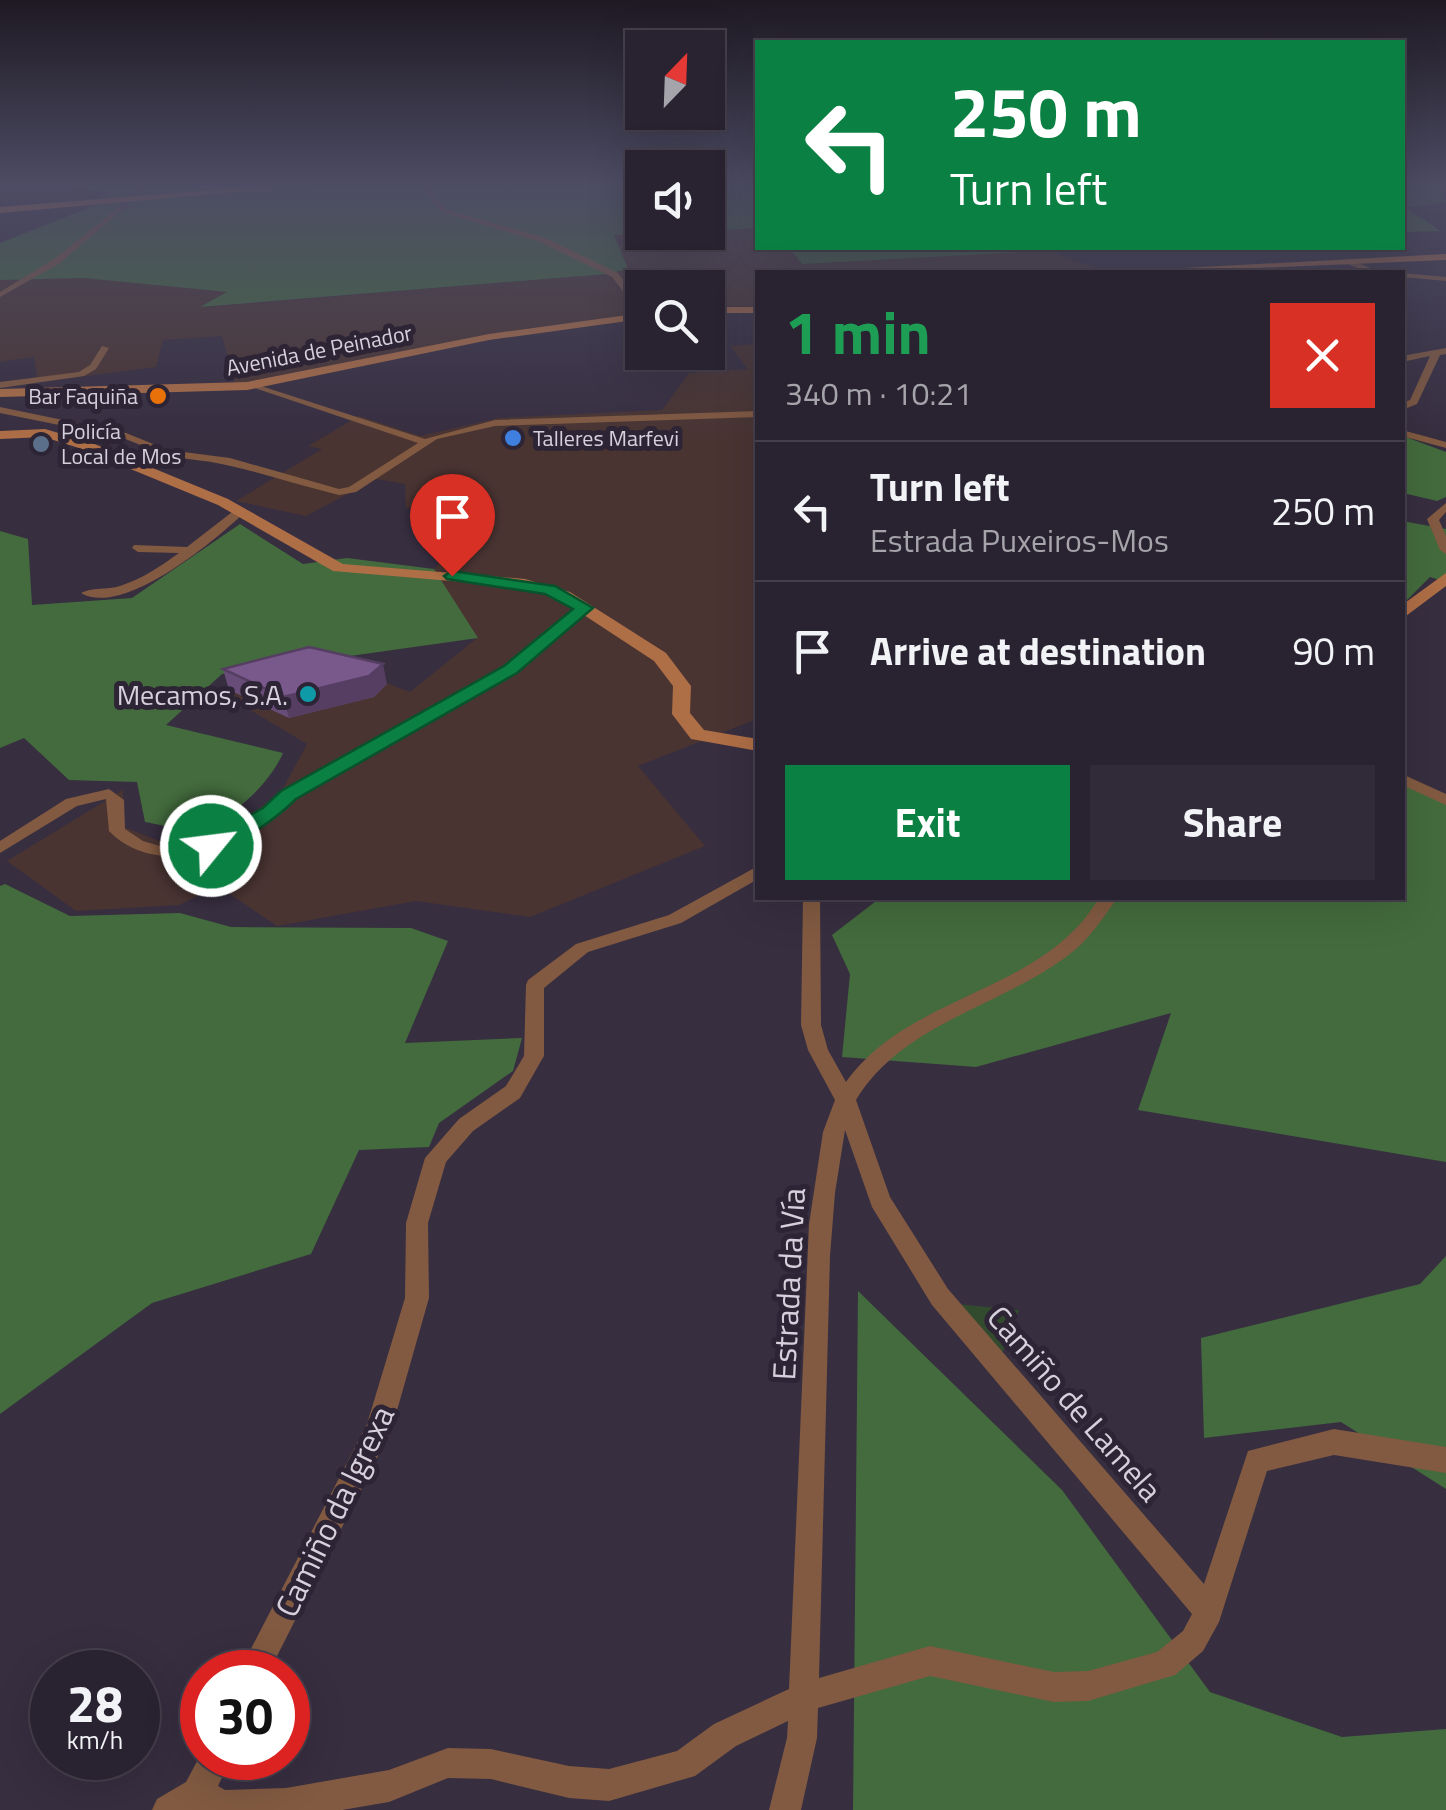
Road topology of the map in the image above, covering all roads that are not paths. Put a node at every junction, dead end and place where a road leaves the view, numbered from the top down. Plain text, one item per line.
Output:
1 (43, 269) edge
2 (604, 269) edge
3 (1405, 275) edge
4 (1446, 279) edge
5 (625, 289) edge
6 (0, 295) edge
7 (725, 310) edge
8 (755, 310) edge
9 (625, 316) edge
10 (104, 348) dead end
11 (1441, 352) edge
12 (1405, 358) edge
13 (0, 384) edge
14 (255, 384) junction
15 (0, 393) edge
16 (1405, 406) edge
17 (0, 410) edge
18 (755, 414) edge
19 (0, 434) edge
20 (1405, 434) edge
21 (425, 442) junction
22 (1446, 445) edge
23 (173, 455) junction
24 (117, 459) junction
25 (1446, 506) edge
26 (240, 511) junction
27 (138, 548) dead end
28 (185, 550) junction
29 (1446, 550) edge
30 (1446, 578) edge
31 (87, 593) dead end
32 (584, 608) junction
33 (1405, 612) edge
34 (755, 744) edge
35 (1405, 780) edge
36 (1446, 800) edge
37 (0, 848) edge
38 (755, 873) edge
39 (811, 900) edge
40 (1107, 900) edge
41 (845, 1099) junction
42 (1446, 1460) edge
43 (1209, 1612) junction
44 (265, 1650) edge
45 (804, 1698) junction
46 (204, 1780) edge
47 (197, 1793) junction
48 (168, 1810) edge
49 (785, 1810) edge

1 - 6 street
2 - 5 street
3 - 4 street
7 - 8 street
9 - 14 street, Avenida de Peinador
10 - 13 street
11 - 12 street
11 - 16 street
14 - 15 street, Avenida de Peinador
14 - 21 street
17 - 23 street
18 - 21 street
19 - 24 street
20 - 22 street
21 - 23 street
23 - 24 street
24 - 26 street
25 - 29 street
26 - 28 street
26 - 32 street
27 - 28 street
28 - 31 street
30 - 33 street
32 - 34 street
32 - 37 street
35 - 36 street
38 - 44 street, Camiño da Igrexa
39 - 41 street, Camiño de Lamela
40 - 41 street, Estrada da Vía
41 - 43 street, Camiño de Lamela
41 - 45 street, Estrada da Vía
42 - 43 street
43 - 45 street
45 - 47 street
45 - 49 street, Estrada da Vía
46 - 47 street
47 - 48 street

